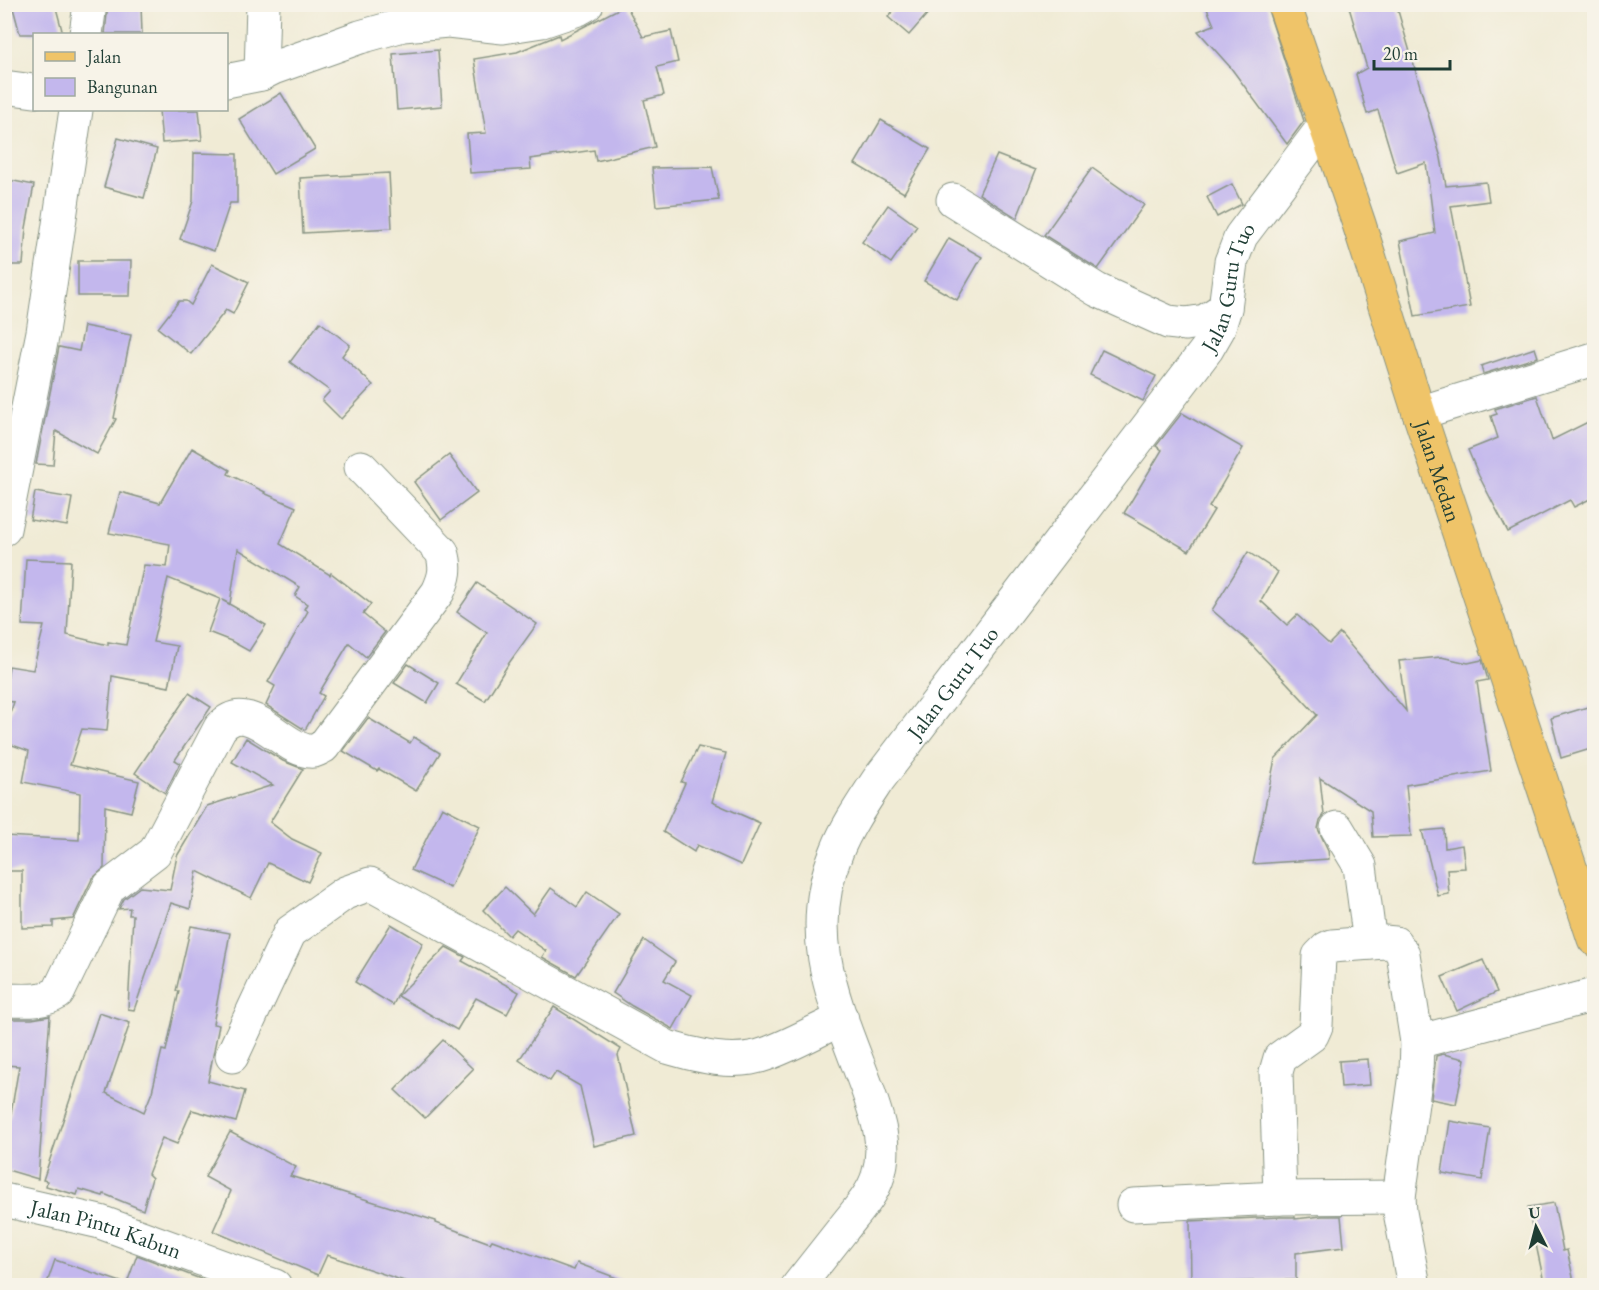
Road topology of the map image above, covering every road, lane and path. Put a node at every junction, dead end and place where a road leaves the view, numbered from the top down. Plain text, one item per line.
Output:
1 (90, 4) edge
2 (263, 4) edge
3 (587, 4) edge
4 (1284, 4) edge
5 (86, 33) edge
6 (261, 74) junction
7 (228, 81) edge
8 (4, 87) edge
9 (33, 91) edge
10 (76, 111) edge
11 (1325, 125) junction
12 (953, 200) dead end
13 (1224, 308) junction
14 (1594, 359) edge
15 (1419, 413) junction
16 (16, 417) edge
17 (361, 467) dead end
18 (4, 529) edge
19 (1337, 828) dead end
20 (1594, 939) edge
21 (1370, 943) junction
22 (1594, 995) edge
23 (4, 999) edge
24 (842, 1019) junction
25 (1417, 1042) junction
26 (232, 1056) dead end
27 (1399, 1197) junction
28 (1280, 1198) junction
29 (4, 1200) edge
30 (1133, 1205) dead end
31 (275, 1286) edge
32 (798, 1286) edge
33 (1413, 1286) edge

1 - 5 street
2 - 6 street
3 - 6 street
4 - 11 main road, Jalan Medan
6 - 7 street
8 - 9 street
10 - 16 street
11 - 13 street, Jalan Guru Tuo
11 - 15 main road, Jalan Medan
12 - 13 street
13 - 24 street, Jalan Guru Tuo
14 - 15 street
15 - 20 main road, Jalan Medan
16 - 18 street
17 - 23 street
19 - 21 street
21 - 25 street
21 - 28 street
22 - 25 street
24 - 26 street
24 - 32 street, Jalan Guru Tuo
25 - 27 street
27 - 28 street
27 - 33 street
28 - 30 street
29 - 31 street, Jalan Pintu Kabun

